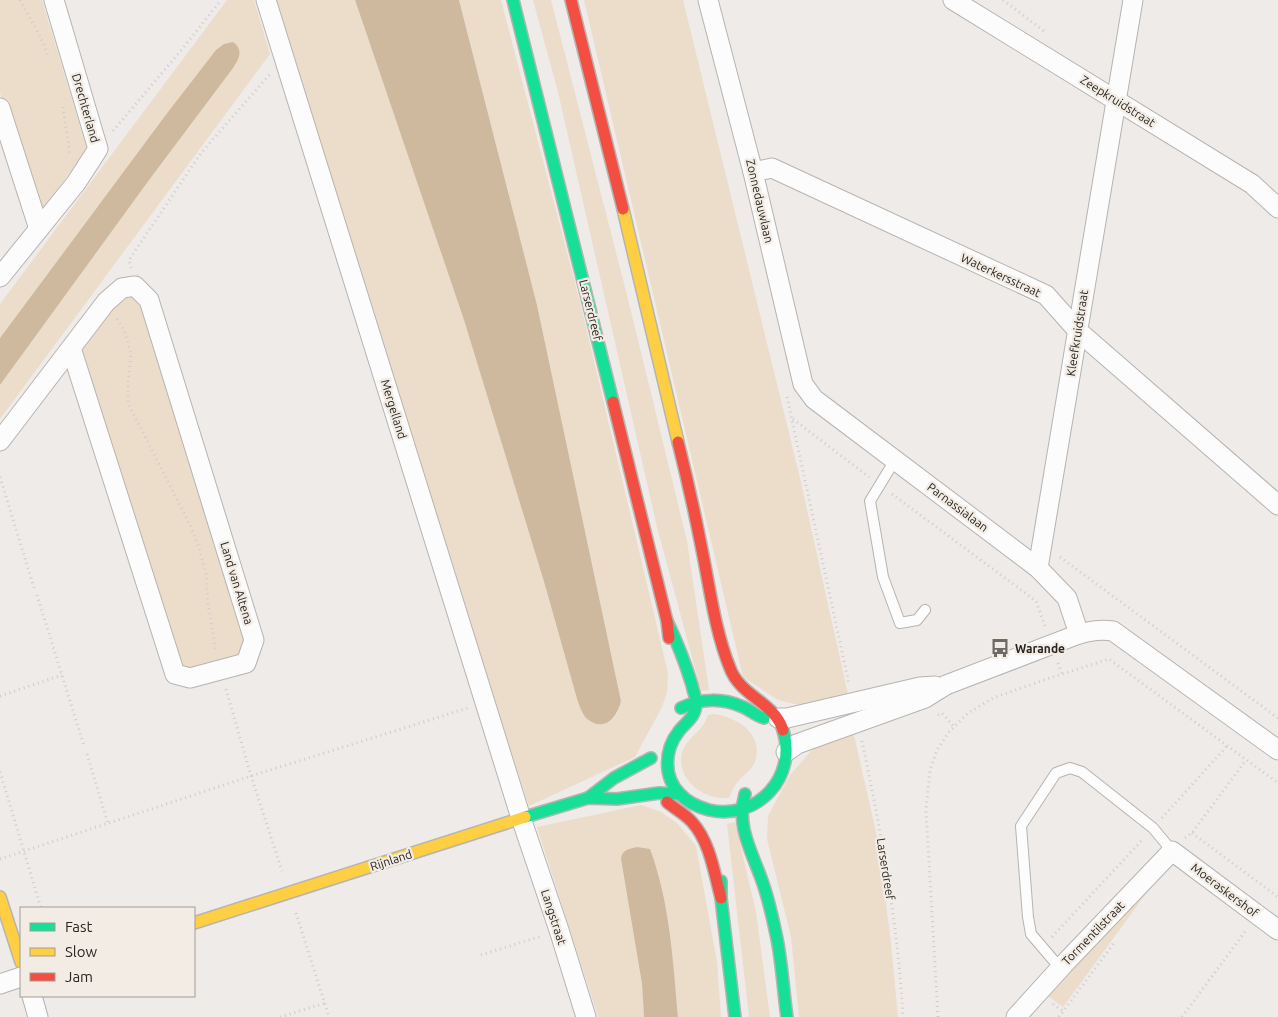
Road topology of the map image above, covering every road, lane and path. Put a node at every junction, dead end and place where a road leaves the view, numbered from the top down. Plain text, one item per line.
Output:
1 (20, 0) edge
2 (54, 0) edge
3 (221, 0) edge
4 (266, 0) edge
5 (512, 0) edge
6 (571, 0) edge
7 (708, 0) edge
8 (953, 0) edge
9 (1133, 0) edge
10 (284, 58) junction
11 (52, 66) dead end
12 (1115, 99) junction
13 (62, 100) dead end
14 (0, 108) edge
15 (98, 149) junction
16 (753, 172) junction
17 (76, 183) junction
18 (1278, 208) edge
19 (39, 229) junction
20 (0, 277) edge
21 (135, 286) junction
22 (1078, 330) junction
23 (71, 348) junction
24 (814, 399) joint
25 (793, 419) dead end
26 (0, 441) edge
27 (895, 460) junction
28 (0, 477) edge
29 (880, 484) junction
30 (1278, 505) edge
31 (1042, 543) junction
32 (1038, 568) junction
33 (925, 610) dead end
34 (714, 618) junction
35 (667, 621) junction
36 (1079, 634) junction
37 (1052, 645) junction
38 (715, 656) dead end
39 (673, 664) dead end
40 (1062, 674) dead end
41 (62, 675) junction
42 (946, 685) junction
43 (723, 691) dead end
44 (0, 696) edge
45 (696, 701) junction
46 (486, 703) junction
47 (733, 703) junction
48 (677, 709) dead end
49 (934, 717) dead end
50 (1278, 718) edge
51 (767, 721) junction
52 (858, 723) junction
53 (954, 726) dead end
54 (653, 745) dead end
55 (84, 746) dead end
56 (1227, 746) dead end
57 (1278, 750) edge
58 (786, 752) junction
59 (87, 754) dead end
60 (1246, 760) dead end
61 (0, 772) edge
62 (754, 784) dead end
63 (657, 789) junction
64 (679, 794) junction
65 (588, 798) junction
66 (706, 810) junction
67 (741, 811) junction
68 (521, 818) junction
69 (715, 821) dead end
70 (108, 824) junction
71 (1153, 828) junction
72 (1192, 833) junction
73 (762, 846) dead end
74 (24, 851) junction
75 (1172, 851) junction
76 (722, 852) dead end
77 (0, 859) edge
78 (764, 887) junction
79 (0, 897) edge
80 (1278, 897) edge
81 (722, 898) junction
82 (41, 907) edge
83 (1258, 915) junction
84 (195, 923) edge
85 (559, 930) junction
86 (1278, 930) edge
87 (1042, 947) junction
88 (481, 955) dead end
89 (20, 959) edge
90 (1060, 968) junction
91 (20, 977) edge
92 (0, 984) edge
93 (32, 997) edge
94 (325, 1003) dead end
95 (38, 1017) edge
96 (280, 1017) edge
97 (586, 1017) edge
98 (736, 1017) edge
99 (787, 1017) edge
100 (903, 1017) edge
101 (1016, 1017) edge
102 (1182, 1017) edge

1 - 11 path
2 - 15 street, Drechterland
3 - 15 path
4 - 10 street, Mergelland
5 - 35 main road, Larserdreef
6 - 34 main road
7 - 16 street, Zonnedauwlaan
8 - 12 street, Zeepkruidstraat
9 - 12 street, Kleefkruidstraat
10 - 21 path
10 - 46 street, Mergelland
12 - 18 street, Zeepkruidstraat
12 - 22 street, Kleefkruidstraat
13 - 17 path
14 - 19 street
15 - 17 street, Drechterland
16 - 22 street, Waterkersstraat
16 - 24 street, Zonnedauwlaan
17 - 19 street, Drechterland
19 - 20 street, Drechterland
21 - 23 street
21 - 23 street, Land van Altena
22 - 30 street, Waterkersstraat
22 - 31 street, Kleefkruidstraat
23 - 26 street
24 - 27 street, Parnassialaan
25 - 29 path
27 - 29 lane
27 - 32 street, Parnassialaan
28 - 41 path
29 - 33 lane
29 - 37 path
31 - 32 street, Kleefkruidstraat
31 - 50 path
32 - 36 street, Parnassialaan
34 - 38 main road
34 - 51 main road
35 - 39 main road, Larserdreef
35 - 45 main road, Larserdreef
36 - 37 street
36 - 57 street
37 - 40 path
37 - 42 street
41 - 44 path
41 - 55 path
42 - 51 street
42 - 52 street
43 - 47 main road
45 - 47 main road
45 - 48 main road
45 - 64 main road
46 - 68 street, Mergelland
46 - 70 path
47 - 51 main road
49 - 53 path
51 - 58 main road
52 - 58 street
52 - 100 path, Larserdreef
54 - 65 main road, Rijnland
56 - 71 path
58 - 67 main road
59 - 70 path
60 - 72 path
61 - 74 path
62 - 67 main road
63 - 64 main road, Rijnland
63 - 65 main road, Rijnland
63 - 81 main road
64 - 66 main road
65 - 68 main road, Rijnland
66 - 67 main road
66 - 69 main road
67 - 78 main road
68 - 84 main road, Rijnland
68 - 85 street, Langstraat
70 - 74 path
71 - 75 lane
71 - 87 path
71 - 87 lane
72 - 75 path
72 - 80 path
73 - 78 main road
74 - 77 path
74 - 82 path
75 - 83 street, Moeraskershof
75 - 90 street, Tormentilstraat
76 - 81 main road
78 - 99 main road
79 - 89 main road
81 - 98 main road
83 - 86 street, Moeraskershof
83 - 102 path
85 - 88 path
85 - 97 street, Langstraat
87 - 90 lane
90 - 101 street, Tormentilstraat
91 - 92 street
93 - 95 street
94 - 96 path

